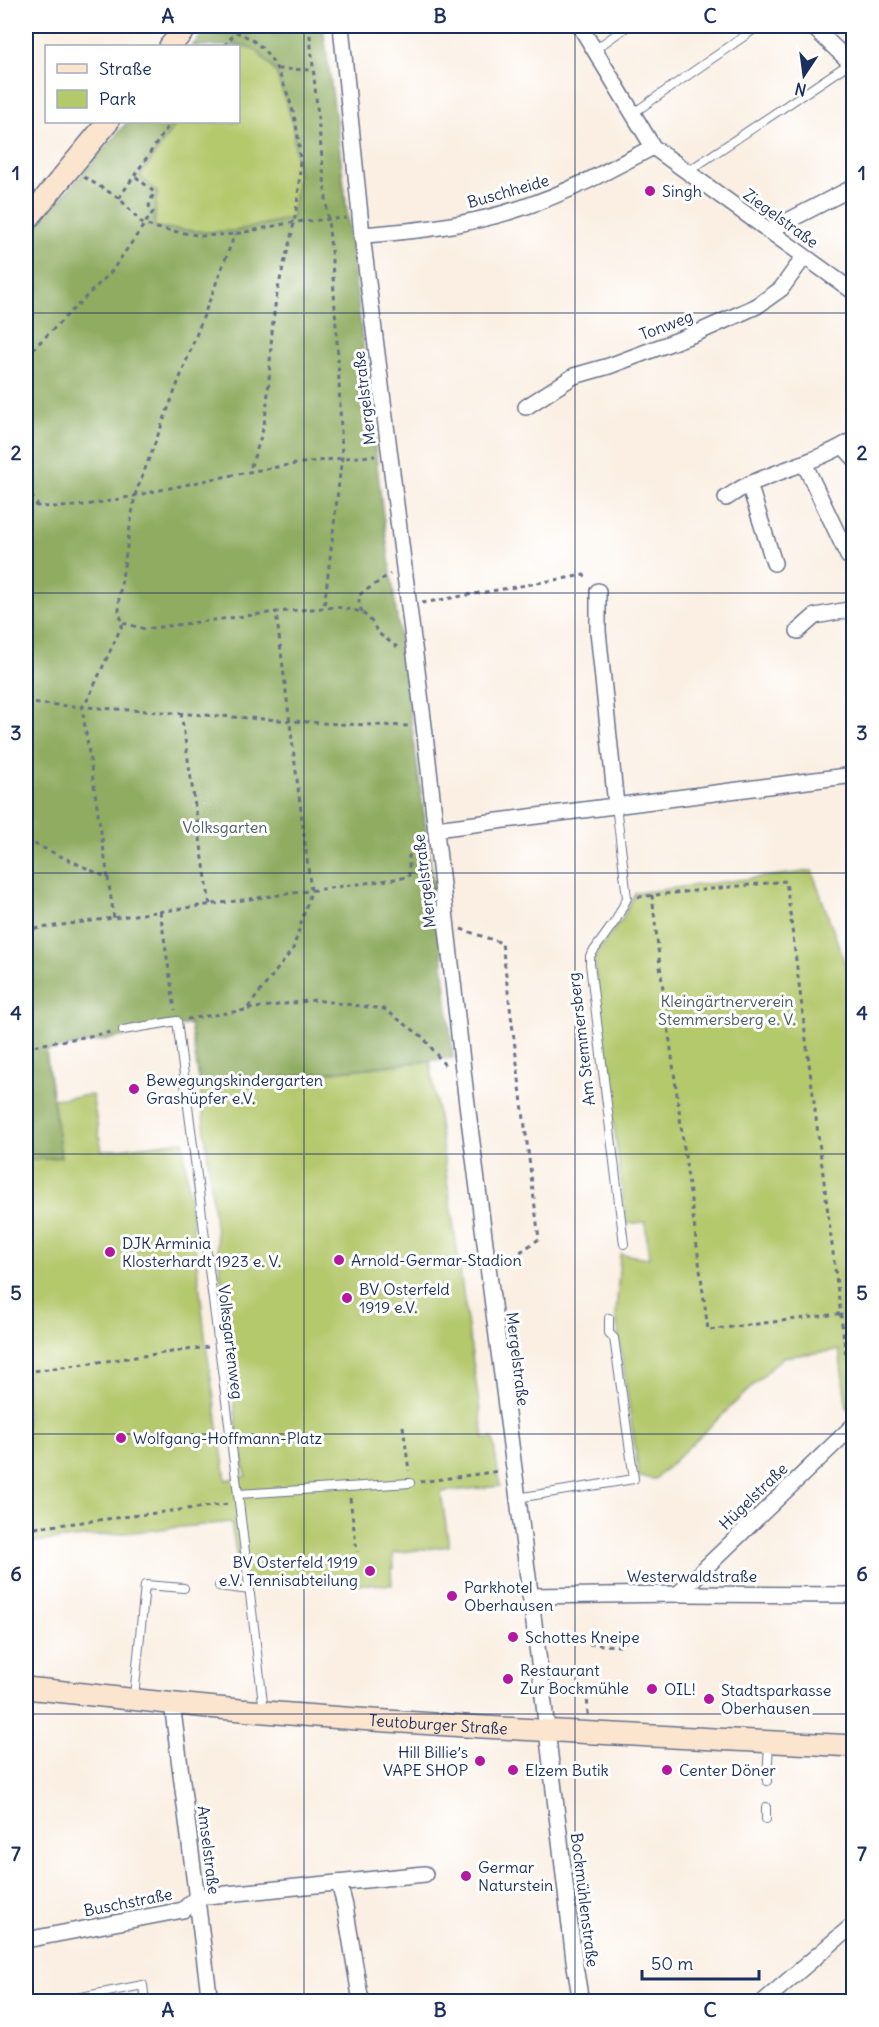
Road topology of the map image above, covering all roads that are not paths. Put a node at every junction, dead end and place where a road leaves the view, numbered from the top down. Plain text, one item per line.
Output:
1 (188, 26) edge
2 (341, 26) edge
3 (580, 26) edge
4 (628, 26) edge
5 (759, 26) edge
6 (812, 26) edge
7 (171, 45) edge
8 (594, 50) junction
9 (852, 64) edge
10 (632, 114) junction
11 (107, 123) edge
12 (653, 147) junction
13 (687, 172) junction
14 (854, 187) edge
15 (26, 221) edge
16 (768, 231) junction
17 (362, 235) junction
18 (804, 257) junction
19 (854, 292) edge
20 (526, 407) dead end
21 (848, 443) edge
22 (854, 458) edge
23 (804, 463) junction
24 (749, 484) junction
25 (726, 498) dead end
26 (848, 556) dead end
27 (774, 563) dead end
28 (598, 591) road end
29 (854, 609) edge
30 (798, 631) dead end
31 (854, 776) edge
32 (616, 805) junction
33 (436, 829) junction
34 (123, 1030) road end
35 (624, 1244) dead end
36 (609, 1318) dead end
37 (854, 1425) edge
38 (410, 1483) road end
39 (239, 1498) junction
40 (517, 1498) junction
41 (219, 1586) dead end
42 (184, 1588) dead end
43 (249, 1590) junction
44 (678, 1594) junction
45 (854, 1595) edge
46 (530, 1596) junction
47 (26, 1688) edge
48 (134, 1699) junction
49 (172, 1703) junction
50 (264, 1712) junction
51 (546, 1731) junction
52 (769, 1742) junction
53 (854, 1746) edge
54 (767, 1781) dead end
55 (766, 1808) dead end
56 (766, 1818) dead end
57 (425, 1874) dead end
58 (339, 1883) junction
59 (197, 1897) junction
60 (854, 1923) edge
61 (26, 1941) edge
62 (73, 2001) edge
63 (145, 2001) edge
64 (210, 2001) edge
65 (363, 2001) edge
66 (581, 2001) edge
67 (763, 2001) edge

1 - 7 main road
2 - 17 street, Mergelstraße
3 - 8 street, Ziegelstraße
4 - 8 lane
5 - 10 lane
6 - 9 street
8 - 10 street, Ziegelstraße
9 - 13 lane
10 - 12 street, Ziegelstraße
11 - 15 main road
12 - 13 street, Ziegelstraße
12 - 17 street, Buschheide
13 - 16 street, Ziegelstraße
14 - 16 street
16 - 18 street, Ziegelstraße
17 - 33 street, Mergelstraße
18 - 19 street, Ziegelstraße
18 - 20 street, Tonweg
21 - 22 street
21 - 23 street
23 - 24 street
23 - 26 street
24 - 25 street
24 - 27 street
28 - 32 street
29 - 30 street
31 - 32 street
32 - 33 street
32 - 35 lane, Am Stemmersberg
33 - 40 street, Mergelstraße
34 - 39 lane, Volksgartenweg
36 - 40 lane
37 - 44 street, Hügelstraße
38 - 39 lane
39 - 43 lane, Volksgartenweg
40 - 46 street, Mergelstraße
41 - 43 lane
42 - 48 lane
43 - 50 lane, Volksgartenweg
44 - 45 street, Westerwaldstraße
44 - 46 street, Westerwaldstraße
46 - 51 street, Mergelstraße
47 - 48 main road, Teutoburger Straße
48 - 49 main road, Teutoburger Straße
49 - 50 main road, Teutoburger Straße
49 - 59 street, Amselstraße
50 - 51 main road, Teutoburger Straße
51 - 52 main road, Teutoburger Straße
51 - 66 street, Bockmühlenstraße
52 - 53 main road, Teutoburger Straße
52 - 54 lane
55 - 56 lane
57 - 58 street, Buschstraße
58 - 59 street, Buschstraße
58 - 65 street
59 - 61 street, Buschstraße
59 - 64 street, Amselstraße
60 - 67 street
62 - 63 lane

